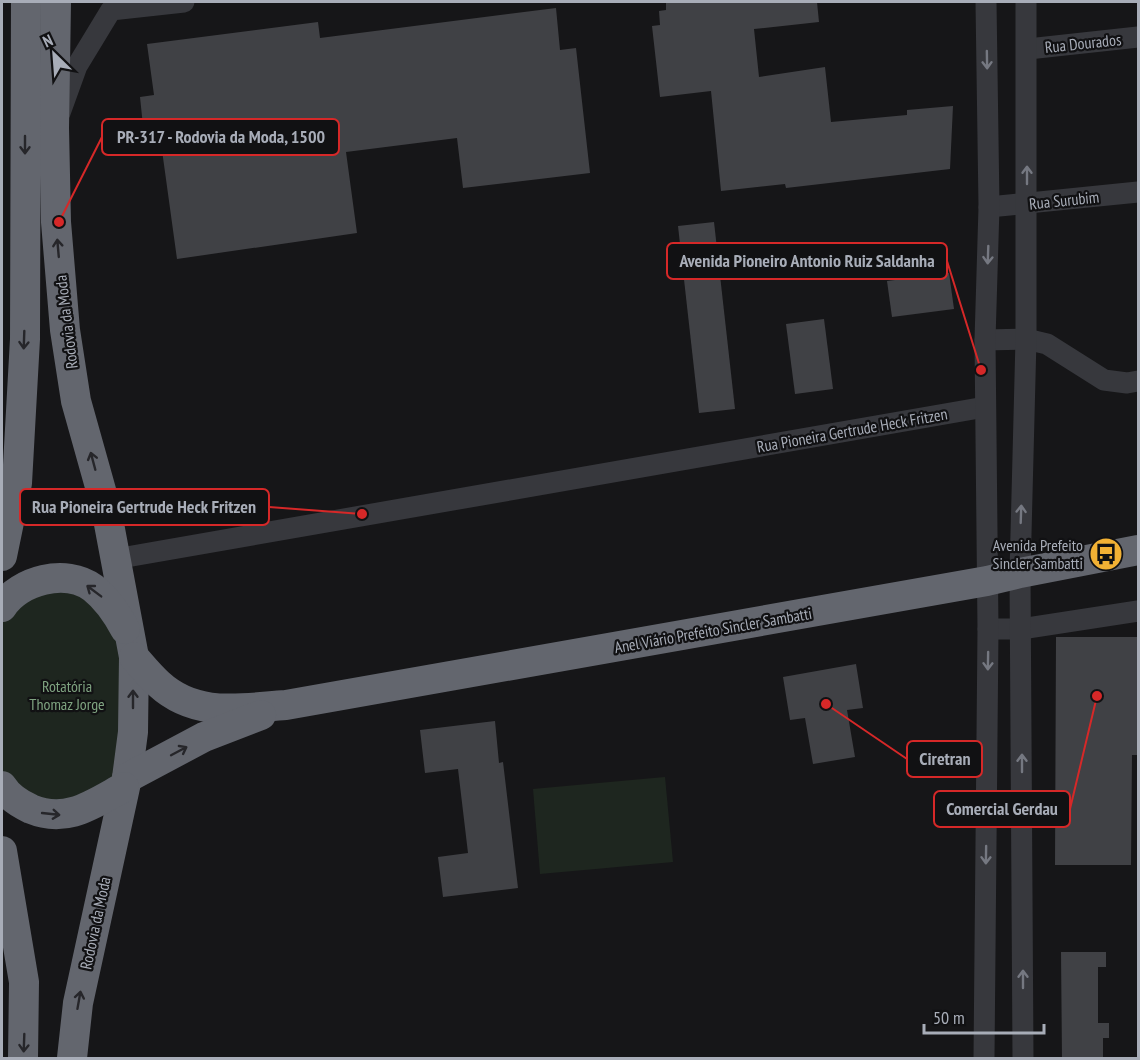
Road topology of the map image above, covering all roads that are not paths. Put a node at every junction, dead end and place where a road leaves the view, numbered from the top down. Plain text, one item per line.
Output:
1 (14, 2) edge
2 (26, 2) edge
3 (56, 2) edge
4 (184, 2) edge
5 (987, 2) edge
6 (1026, 2) edge
7 (107, 6) edge
8 (1138, 37) edge
9 (1028, 49) junction
10 (26, 87) junction
11 (54, 128) junction
12 (1138, 192) edge
13 (1027, 204) junction
14 (990, 207) junction
15 (1026, 339) junction
16 (985, 340) junction
17 (1138, 381) edge
18 (985, 406) junction
19 (1138, 550) edge
20 (2, 555) edge
21 (115, 559) junction
22 (1020, 573) junction
23 (987, 581) junction
24 (2, 607) edge
25 (1138, 610) edge
26 (988, 629) junction
27 (1021, 629) junction
28 (132, 647) junction
29 (286, 705) junction
30 (126, 782) junction
31 (2, 786) edge
32 (2, 851) edge
33 (23, 1059) edge
34 (72, 1059) edge
35 (984, 1059) edge
36 (1023, 1059) edge

1 - 10 highway
2 - 10 highway
3 - 11 highway, Rodovia da Moda
4 - 7 street
5 -> 14 street
6 - 9 street
7 - 11 street
8 - 9 street, Rua Dourados
13 -> 9 street
10 -> 20 highway
21 -> 11 highway, Rodovia da Moda
12 - 13 street, Rua Surubim
13 - 14 street, Rua Surubim
13 - 15 street
14 -> 16 street
15 - 16 street
15 - 17 street
22 -> 15 street
16 - 18 street
18 - 21 street, Rua Pioneira Gertrude Heck Fritzen
18 - 23 street
19 - 22 highway, Anel Viário Prefeito Sincler Sambatti
21 - 28 highway, Rodovia da Moda
22 - 23 highway, Anel Viário Prefeito Sincler Sambatti
22 - 27 street
23 - 26 street
23 - 29 highway, Anel Viário Prefeito Sincler Sambatti
28 -> 24 highway, Anel Viário Prefeito Sincler Sambatti
25 - 27 street
26 - 27 street
26 -> 35 street
36 -> 27 street
28 - 29 highway, Anel Viário Prefeito Sincler Sambatti
30 -> 28 highway
30 -> 29 highway, Anel Viário Prefeito Sincler Sambatti
31 -> 30 highway, Anel Viário Prefeito Sincler Sambatti
34 -> 30 highway, Rodovia da Moda
32 -> 33 highway

